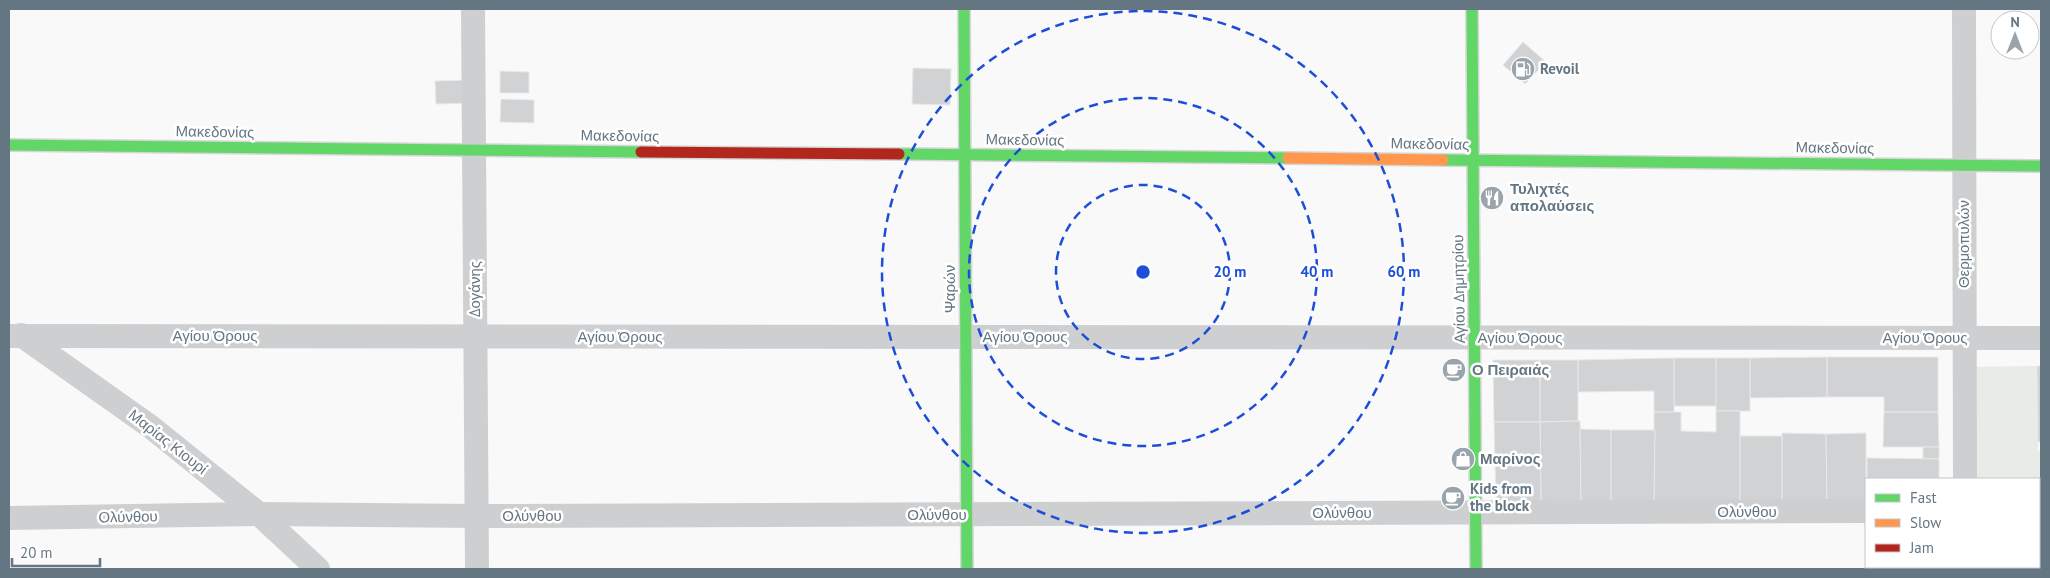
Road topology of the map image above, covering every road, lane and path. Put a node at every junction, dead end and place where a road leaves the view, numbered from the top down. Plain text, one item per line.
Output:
1 (473, 9) edge
2 (964, 9) edge
3 (1472, 9) edge
4 (1964, 9) edge
5 (9, 145) edge
6 (474, 150) junction
7 (964, 154) junction
8 (1472, 160) junction
9 (1964, 164) junction
10 (2041, 166) edge
11 (14, 333) edge
12 (476, 337) junction
13 (966, 337) junction
14 (1474, 338) junction
15 (1965, 338) junction
16 (2041, 338) edge
17 (1965, 478) edge
18 (1865, 511) edge
19 (1475, 513) junction
20 (259, 514) junction
21 (966, 515) junction
22 (477, 516) junction
23 (9, 518) edge
24 (318, 569) edge
25 (477, 569) edge
26 (967, 569) edge
27 (1476, 569) edge

1 - 6 street, Δογάνης
2 - 7 street, Ψαρών
3 - 8 street, Αγίου Δημητρίου
4 - 9 street, Θερμοπυλών
5 - 6 street, Μακεδονίας
6 - 7 street, Μακεδονίας
6 - 12 street, Δογάνης
7 - 8 street, Μακεδονίας
7 - 13 street, Ψαρών
8 - 9 street, Μακεδονίας
8 - 14 street, Αγίου Δημητρίου
9 - 10 street, Μακεδονίας
9 - 15 street, Θερμοπυλών
11 - 12 street, Αγίου Όρους
11 - 20 street, Μαρίας Κιουρί
12 - 13 street, Αγίου Όρους
12 - 22 street, Δογάνης
13 - 14 street, Αγίου Όρους
13 - 21 street, Ψαρών
14 - 15 street, Αγίου Όρους
14 - 19 street, Αγίου Δημητρίου
15 - 16 street, Αγίου Όρους
15 - 17 street, Θερμοπυλών
18 - 19 street, Ολύνθου
19 - 21 street, Ολύνθου
19 - 27 street, Αγίου Δημητρίου
20 - 22 street, Ολύνθου
20 - 23 street, Ολύνθου
20 - 24 street, Μαρίας Κιουρί
21 - 22 street, Ολύνθου
21 - 26 street, Ψαρών
22 - 25 street, Δογάνης

